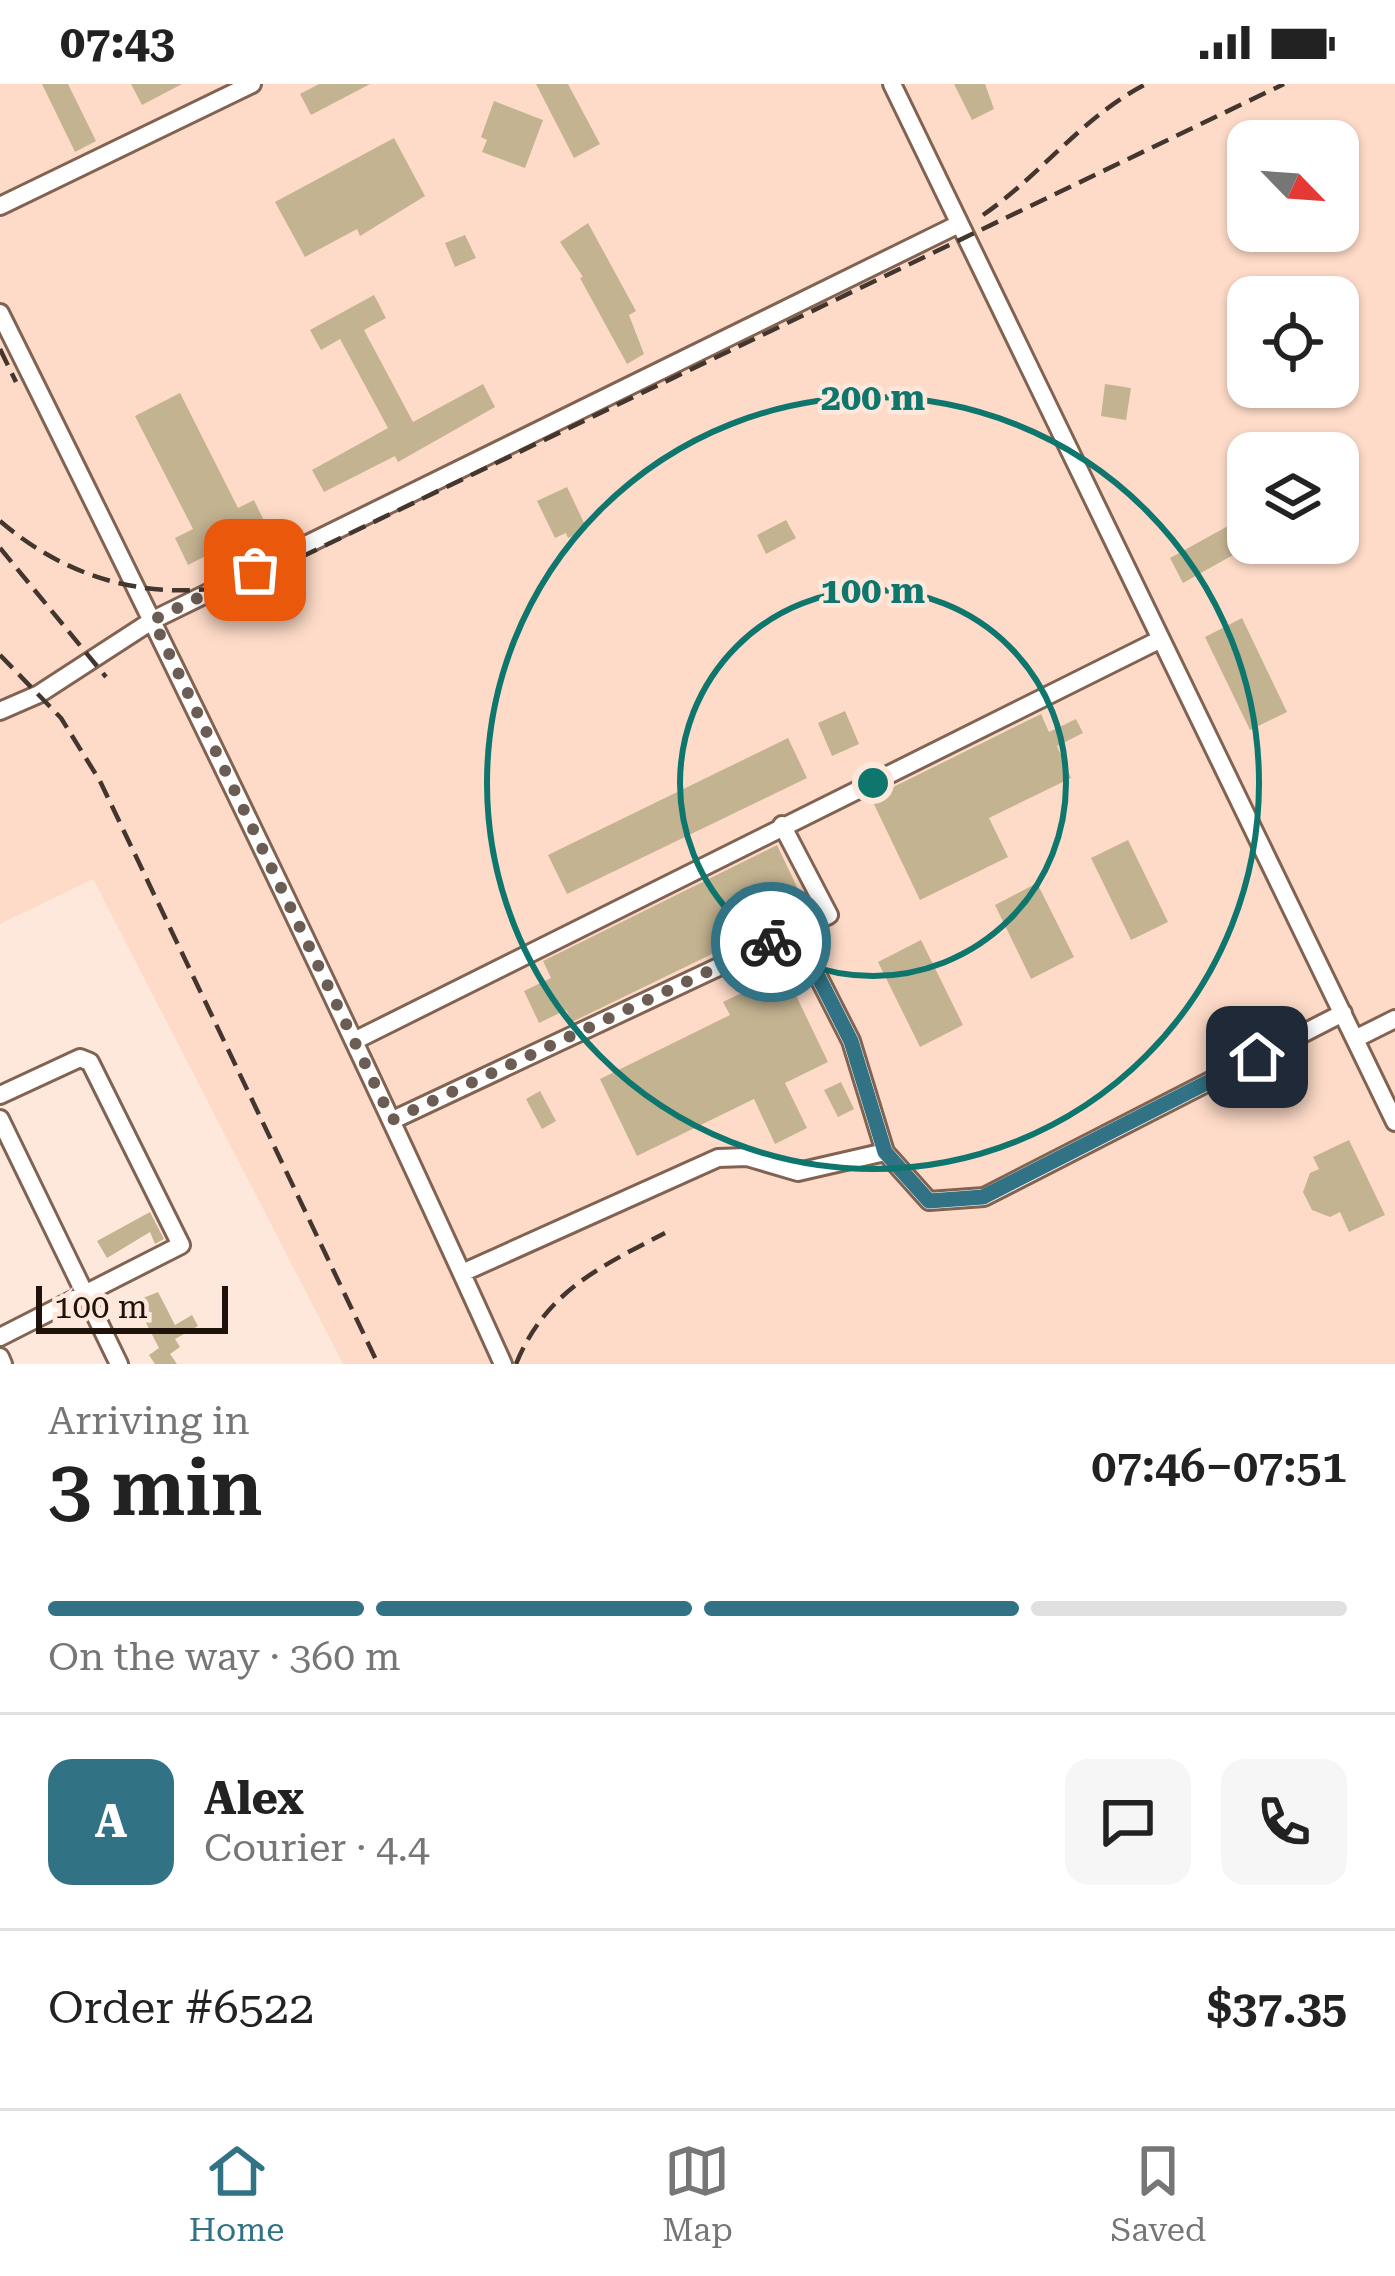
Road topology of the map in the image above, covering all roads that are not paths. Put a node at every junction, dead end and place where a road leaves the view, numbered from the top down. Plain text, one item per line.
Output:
1 (252, 84) edge
2 (892, 84) edge
3 (0, 206) edge
4 (959, 224) junction
5 (0, 313) edge
6 (153, 620) junction
7 (1161, 639) junction
8 (0, 711) edge
9 (782, 825) junction
10 (795, 931) junction
11 (1342, 1013) junction
12 (1395, 1019) edge
13 (1355, 1039) junction
14 (353, 1041) junction
15 (0, 1095) edge
16 (0, 1119) edge
17 (392, 1120) junction
18 (1395, 1122) edge
19 (885, 1152) junction
20 (462, 1273) junction
21 (86, 1296) junction
22 (0, 1337) edge
23 (119, 1364) edge
24 (503, 1364) edge

1 - 3 street
2 - 4 street
4 - 6 street
4 - 7 street
5 - 6 street
6 - 8 street
6 - 14 street
7 - 9 street
7 - 11 street
9 - 10 street
9 - 14 street
10 - 17 street
10 - 19 street
11 - 13 street
11 - 19 street
12 - 13 street
13 - 18 street
14 - 17 street
15 - 21 street
16 - 21 street
17 - 20 street
19 - 20 street
20 - 24 street
21 - 22 street
21 - 23 street

